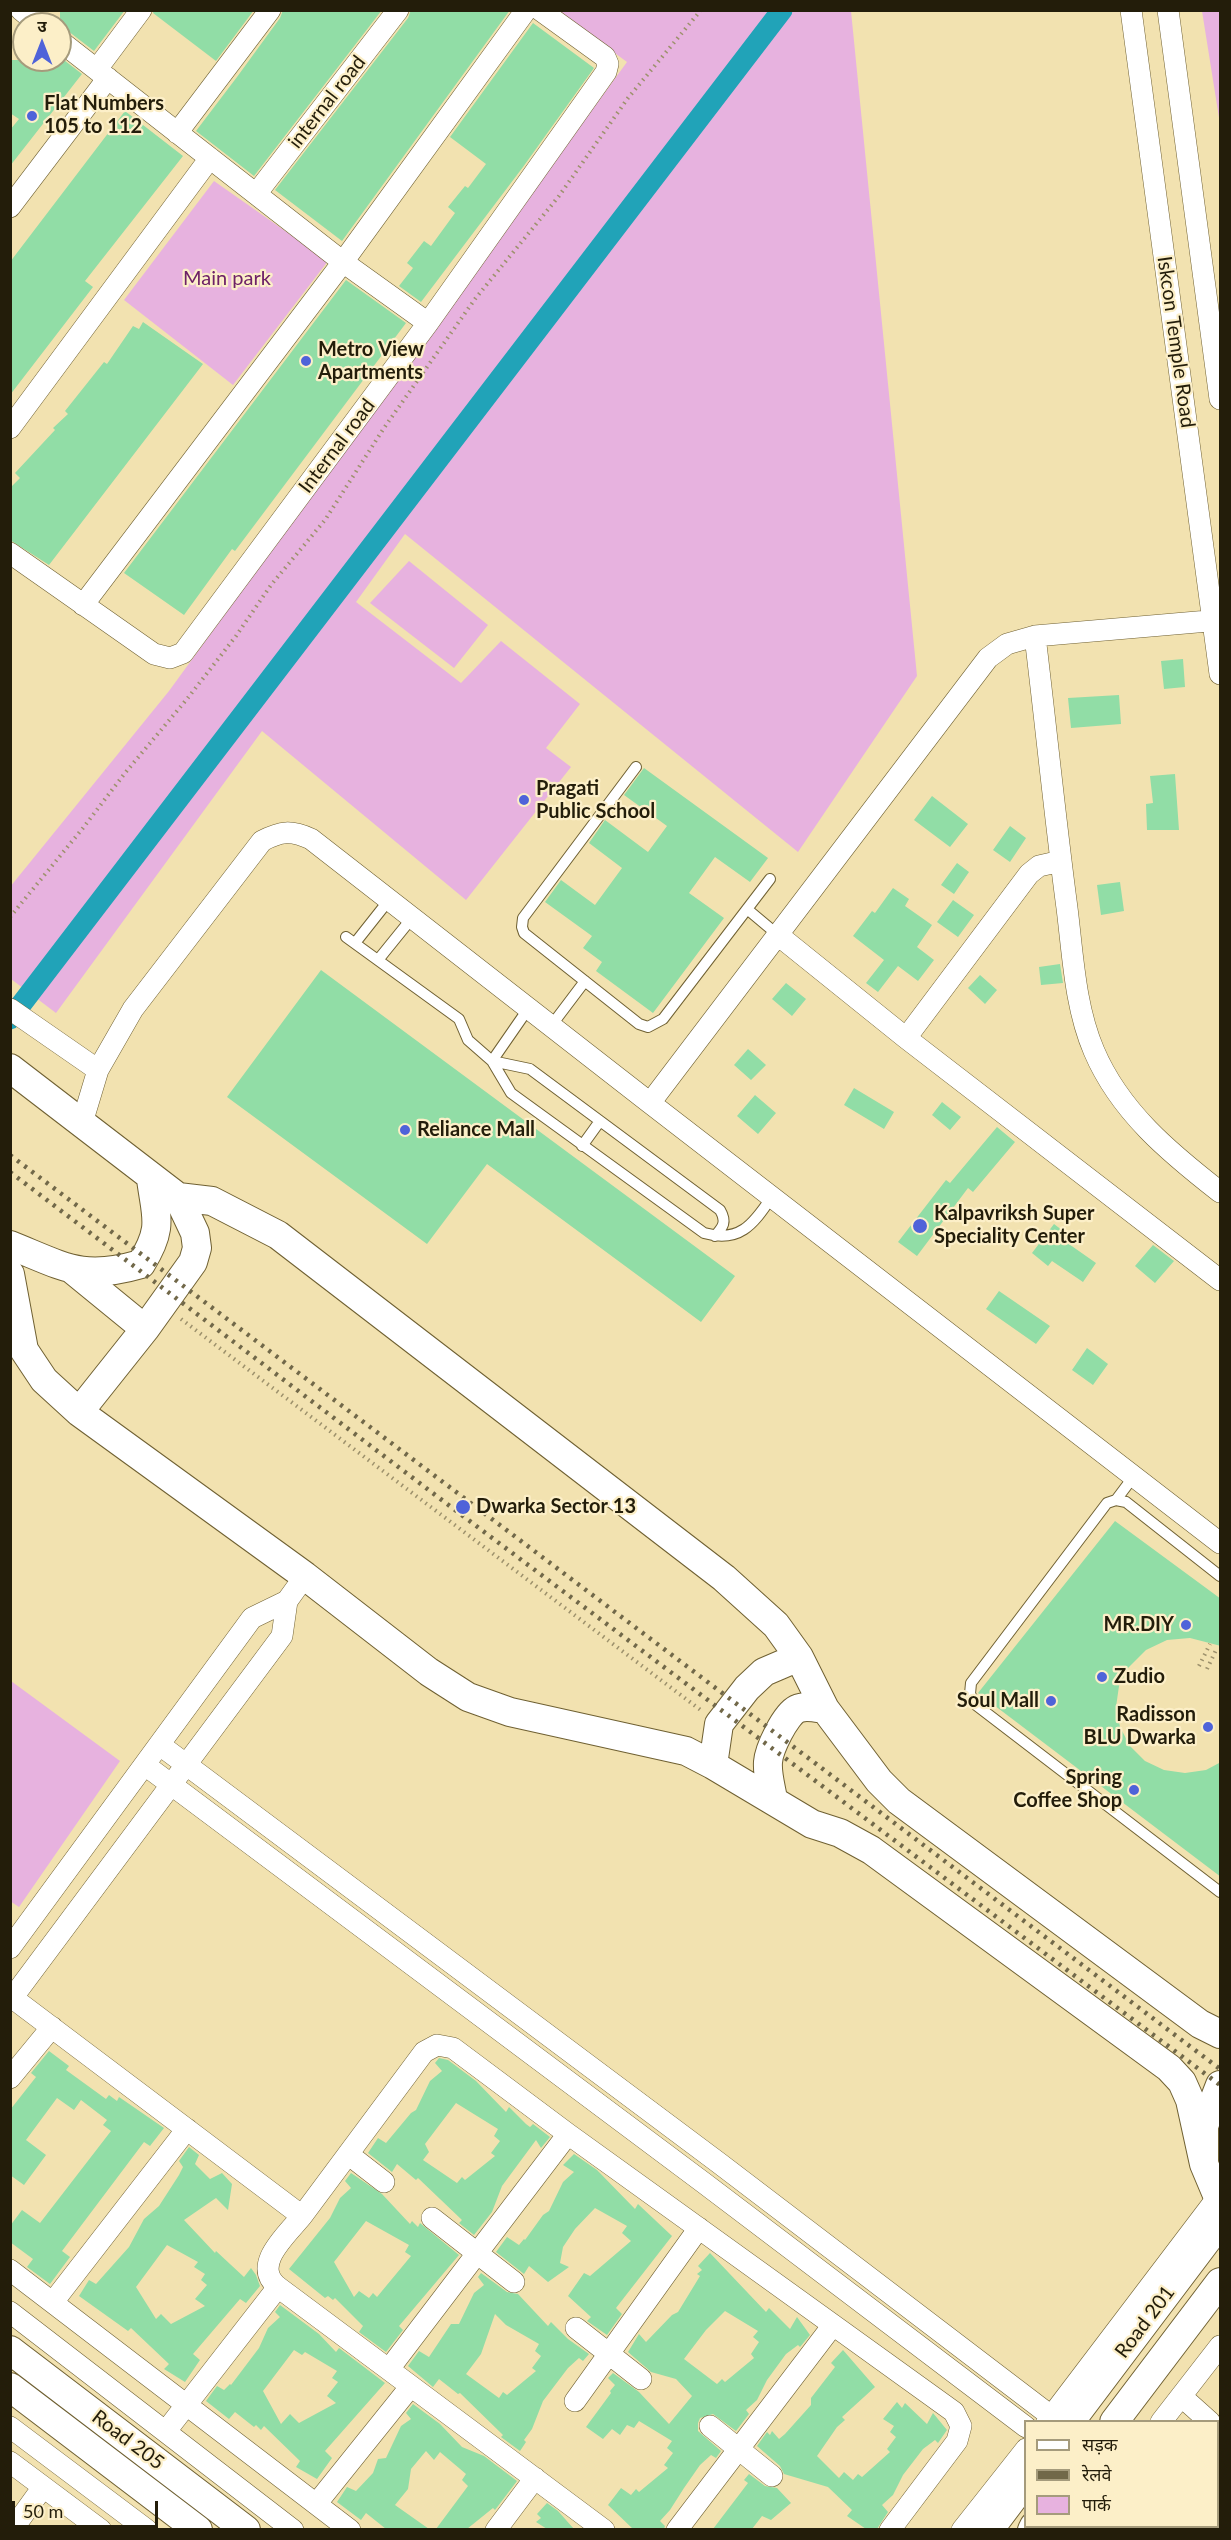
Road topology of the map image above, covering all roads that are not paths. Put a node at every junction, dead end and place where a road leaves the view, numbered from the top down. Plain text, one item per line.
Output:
1 (141, 10) edge
2 (270, 10) edge
3 (398, 10) edge
4 (526, 10) edge
5 (540, 10) edge
6 (1131, 10) edge
7 (1168, 10) edge
8 (72, 50) edge
9 (102, 74) junction
10 (177, 133) junction
11 (210, 158) junction
12 (256, 194) junction
13 (10, 207) edge
14 (343, 262) junction
15 (1212, 265) edge
16 (428, 323) junction
17 (1221, 399) edge
18 (10, 428) edge
19 (10, 553) edge
20 (83, 605) junction
21 (1217, 620) edge
22 (1035, 636) junction
23 (1221, 674) edge
24 (636, 767) dead end
25 (1061, 861) junction
26 (770, 879) dead end
27 (389, 900) junction
28 (747, 909) junction
29 (412, 918) junction
30 (778, 935) junction
31 (378, 960) junction
32 (585, 981) junction
33 (528, 1008) junction
34 (17, 1014) edge
35 (551, 1026) junction
36 (906, 1038) junction
37 (492, 1061) junction
38 (10, 1068) edge
39 (98, 1070) junction
40 (650, 1103) junction
41 (600, 1121) junction
42 (82, 1123) junction
43 (582, 1146) junction
44 (151, 1179) junction
45 (1221, 1192) edge
46 (178, 1197) junction
47 (771, 1198) junction
48 (715, 1236) junction
49 (10, 1245) edge
50 (74, 1271) junction
51 (10, 1274) edge
52 (1221, 1280) edge
53 (145, 1329) junction
54 (79, 1412) junction
55 (1134, 1476) junction
56 (1116, 1500) junction
57 (1221, 1544) edge
58 (305, 1576) junction
59 (1221, 1576) edge
60 (287, 1601) junction
61 (799, 1657) junction
62 (825, 1709) junction
63 (159, 1745) junction
64 (145, 1765) junction
65 (187, 1765) junction
66 (714, 1765) junction
67 (172, 1784) junction
68 (773, 1799) junction
69 (1221, 1892) edge
70 (10, 1948) edge
71 (11, 1998) edge
72 (52, 2027) junction
73 (1221, 2034) edge
74 (10, 2078) edge
75 (1221, 2085) edge
76 (187, 2129) junction
77 (568, 2134) junction
78 (348, 2154) junction
79 (1204, 2164) junction
80 (384, 2182) dead end
81 (1220, 2208) edge
82 (302, 2216) junction
83 (432, 2218) dead end
84 (699, 2228) junction
85 (478, 2253) junction
86 (10, 2270) edge
87 (514, 2282) dead end
88 (1221, 2282) edge
89 (278, 2288) junction
90 (53, 2302) junction
91 (10, 2312) edge
92 (833, 2325) junction
93 (576, 2328) dead end
94 (1221, 2346) edge
95 (10, 2350) edge
96 (610, 2353) junction
97 (389, 2369) junction
98 (641, 2379) dead end
99 (411, 2386) junction
100 (10, 2387) edge
101 (1181, 2396) junction
102 (575, 2401) dead end
103 (187, 2403) junction
104 (1056, 2420) edge
105 (1115, 2420) edge
106 (1162, 2420) edge
107 (1209, 2420) edge
108 (1024, 2425) edge
109 (710, 2426) dead end
110 (10, 2427) edge
111 (166, 2431) junction
112 (738, 2448) junction
113 (1024, 2452) edge
114 (10, 2462) edge
115 (772, 2476) dead end
116 (536, 2478) junction
117 (1024, 2484) edge
118 (43, 2487) junction
119 (317, 2503) junction
120 (12, 2529) edge
121 (101, 2529) edge
122 (147, 2529) edge
123 (198, 2529) edge
124 (246, 2529) edge
125 (293, 2529) edge
126 (350, 2529) edge
127 (496, 2529) edge
128 (604, 2529) edge
129 (677, 2529) edge
130 (890, 2529) edge
131 (962, 2529) edge
132 (989, 2529) edge

1 - 9 street
2 - 10 street
3 - 12 street, internal road
4 - 14 street
5 - 16 street, Internal road
6 - 21 street, Iskcon Temple Road
7 - 15 street, Iskcon Temple Road
8 - 9 street
9 - 10 street
9 - 13 street
10 - 11 street
11 - 12 street
11 - 18 street
12 - 14 street
14 - 16 street
14 - 20 street
15 - 17 street, Iskcon Temple Road
16 - 20 street, Internal road
19 - 20 street, Internal road
21 - 22 street
21 - 23 street, Iskcon Temple Road
22 - 25 street
22 - 30 street
24 - 32 lane
25 - 36 street
25 - 45 street
26 - 28 lane
27 - 29 street
27 - 31 lane
27 - 39 street
28 - 30 lane
28 - 32 lane
29 - 31 lane
29 - 33 street
30 - 36 street
30 - 40 street
31 - 37 lane
32 - 35 lane
33 - 35 street
33 - 37 lane
34 - 39 street
35 - 40 street
36 - 52 street
37 - 41 lane
37 - 43 lane
38 - 42 street
39 - 42 street
40 - 47 street
41 - 43 lane
41 - 48 lane
42 - 44 street
43 - 48 lane
44 - 46 street
44 - 50 street
46 - 53 street
46 - 61 street
47 - 48 lane
47 - 55 street
49 - 50 street
50 - 53 street
51 - 54 street
53 - 54 street
54 - 58 street
55 - 56 lane
55 - 57 street
56 - 59 lane
56 - 69 lane
58 - 60 street
58 - 66 street
60 - 63 street
60 - 65 street
61 - 62 street
61 - 66 street
62 - 68 street
62 - 73 street
63 - 64 street
63 - 65 street
64 - 67 street
64 - 70 street
65 - 67 street
65 - 104 street
66 - 68 street
67 - 71 street
67 - 108 street
68 - 79 street
71 - 72 street
72 - 74 street
72 - 76 street
75 - 79 street
76 - 82 street
76 - 90 street
77 - 78 street
77 - 84 street
77 - 85 street
78 - 80 street
78 - 82 street
79 - 81 street
81 - 104 street, Road 201
82 - 89 street
83 - 85 street
84 - 92 street
84 - 96 street
85 - 87 street
85 - 97 street
86 - 90 street
88 - 105 street, Road 201
89 - 97 street
89 - 103 street
90 - 103 street
91 - 111 street
92 - 112 street
92 - 130 street
93 - 96 street
94 - 101 street
95 - 124 street, Road 205
96 - 98 street
96 - 102 street
97 - 99 street
99 - 116 street
99 - 119 street
100 - 123 street, Road 205
101 - 106 street
101 - 107 street
103 - 111 street
103 - 119 street
109 - 112 street
110 - 122 street
111 - 125 street
112 - 115 street
112 - 129 street
113 - 131 street
114 - 118 street
116 - 127 street
116 - 128 street
117 - 132 street
118 - 120 street
118 - 121 street
119 - 126 street

